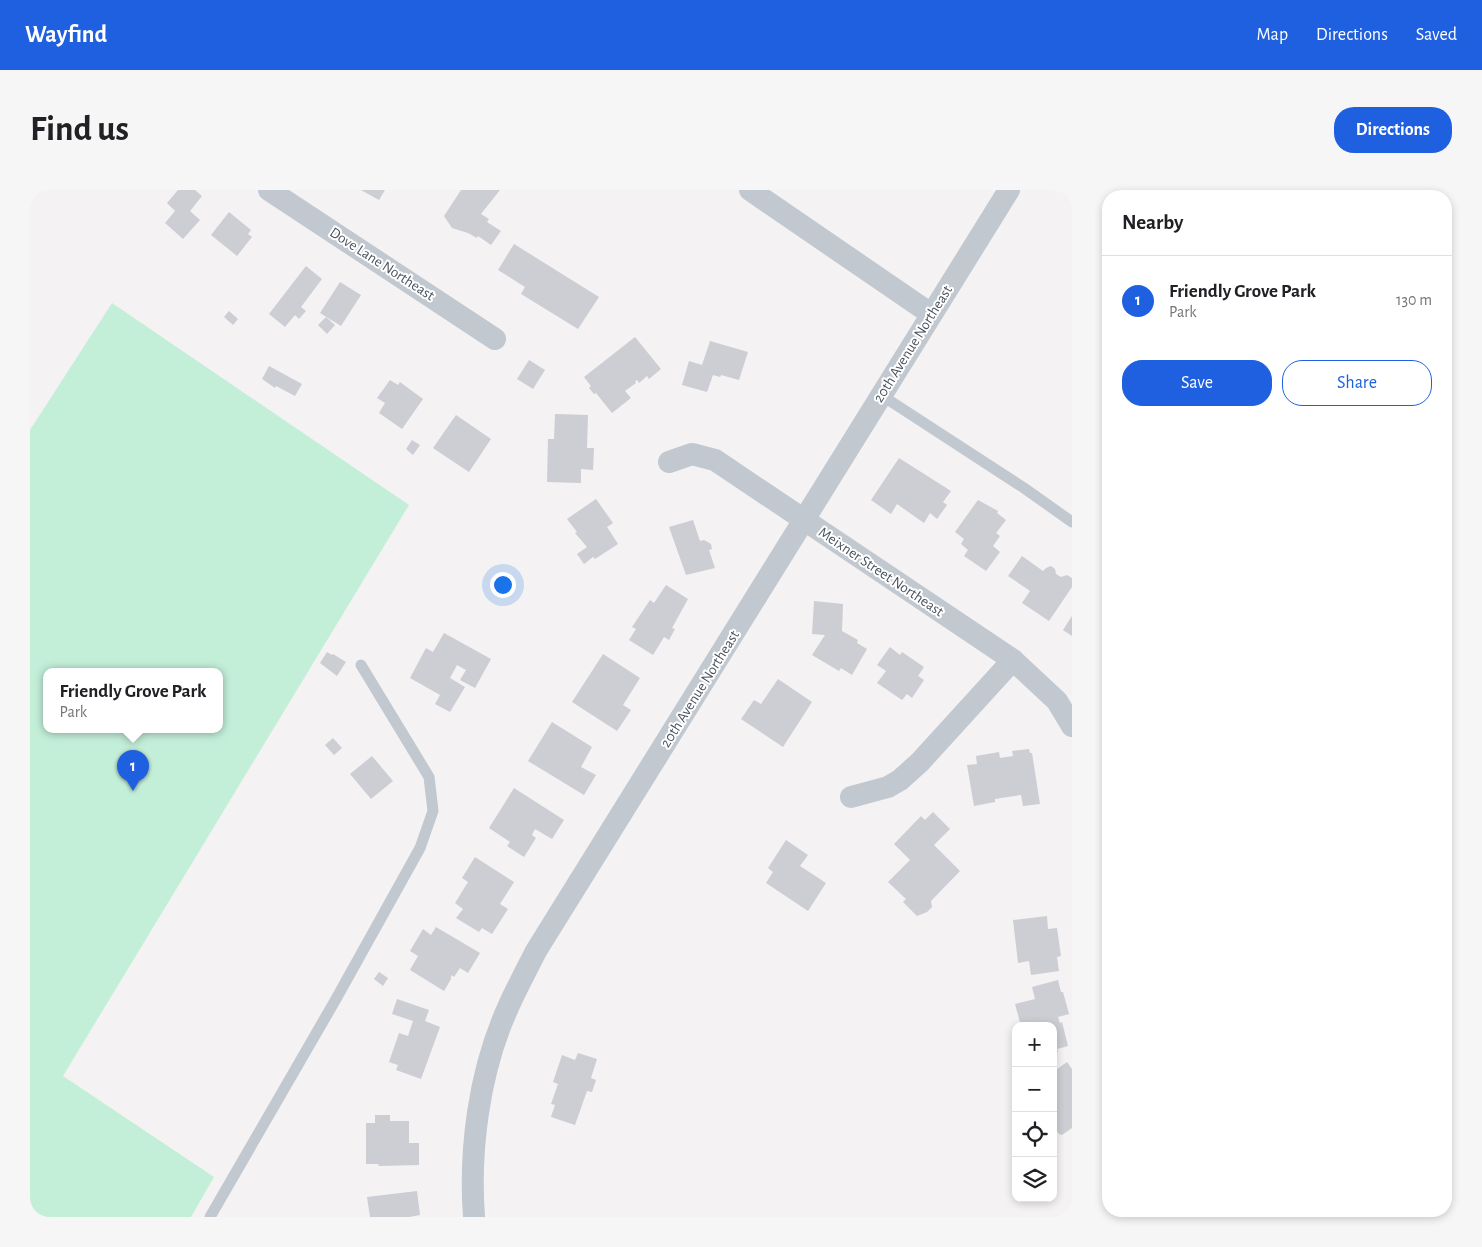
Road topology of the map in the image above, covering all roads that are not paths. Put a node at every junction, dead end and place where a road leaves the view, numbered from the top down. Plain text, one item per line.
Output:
1 (270, 190) edge
2 (750, 190) edge
3 (1009, 190) edge
4 (931, 314) junction
5 (495, 338) dead end
6 (881, 395) junction
7 (669, 462) dead end
8 (805, 520) junction
9 (1072, 522) edge
10 (1013, 660) junction
11 (361, 665) dead end
12 (1072, 726) edge
13 (851, 797) dead end
14 (210, 1217) edge
15 (474, 1217) edge

1 - 5 street, Dove Lane Northeast
2 - 4 street
3 - 4 street, 20th Avenue Northeast
4 - 6 street, 20th Avenue Northeast
6 - 8 street, 20th Avenue Northeast
6 - 9 lane
7 - 8 street, Meixner Street Northeast
8 - 10 street, Meixner Street Northeast
8 - 15 street, 20th Avenue Northeast
10 - 12 street, Meixner Street Northeast
10 - 13 street
11 - 14 lane

